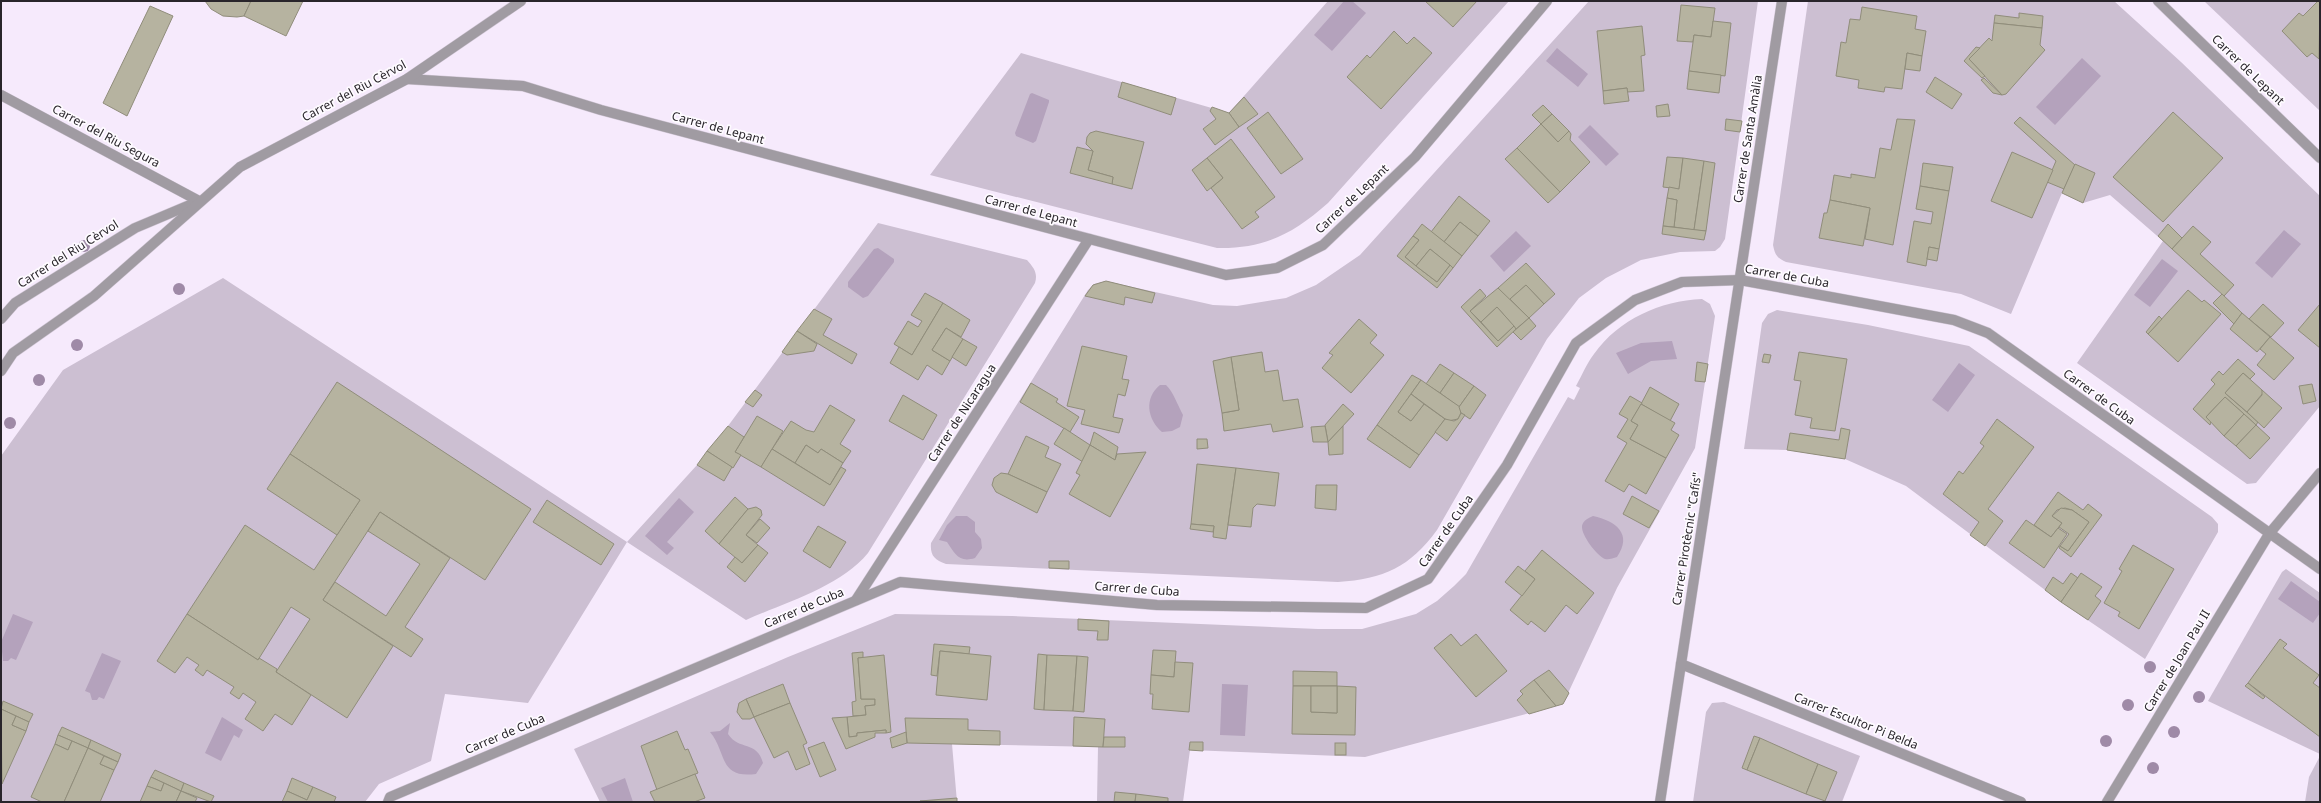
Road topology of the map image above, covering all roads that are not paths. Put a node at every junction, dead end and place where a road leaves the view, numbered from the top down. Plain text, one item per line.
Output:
1 (521, 1) edge
2 (1547, 1) edge
3 (1782, 1) edge
4 (2158, 1) edge
5 (407, 78) junction
6 (1, 95) edge
7 (2320, 158) edge
8 (199, 201) junction
9 (1089, 239) junction
10 (1740, 280) junction
11 (1, 319) edge
12 (1, 371) edge
13 (2320, 473) edge
14 (2269, 534) junction
15 (2320, 569) edge
16 (855, 601) junction
17 (1681, 664) junction
18 (388, 802) edge
19 (1660, 802) edge
20 (2021, 802) edge
21 (2107, 802) edge

1 - 5 street, Carrer del Riu Cèrvol
2 - 9 street, Carrer de Lepant
3 - 10 street, Carrer de Santa Amàlia
4 - 7 street, Carrer de Lepant
5 - 8 street, Carrer del Riu Cèrvol
5 - 9 street, Carrer de Lepant
6 - 8 street, Carrer del Riu Segura
8 - 11 street, Carrer del Riu Cèrvol
8 - 12 street, Carrer del Riu Cèrvol
9 - 16 street, Carrer de Nicaragua
10 - 14 street, Carrer de Cuba
10 - 16 street, Carrer de Cuba
10 - 17 street, Carrer Pirotècnic "Cafís"
13 - 14 street, Carrer de Joan Pau II
14 - 15 street, Carrer de Cuba
14 - 21 street, Carrer de Joan Pau II
16 - 18 street, Carrer de Cuba
17 - 19 street, Carrer Pirotècnic "Cafís"
17 - 20 street, Carrer Escultor Pi Belda

